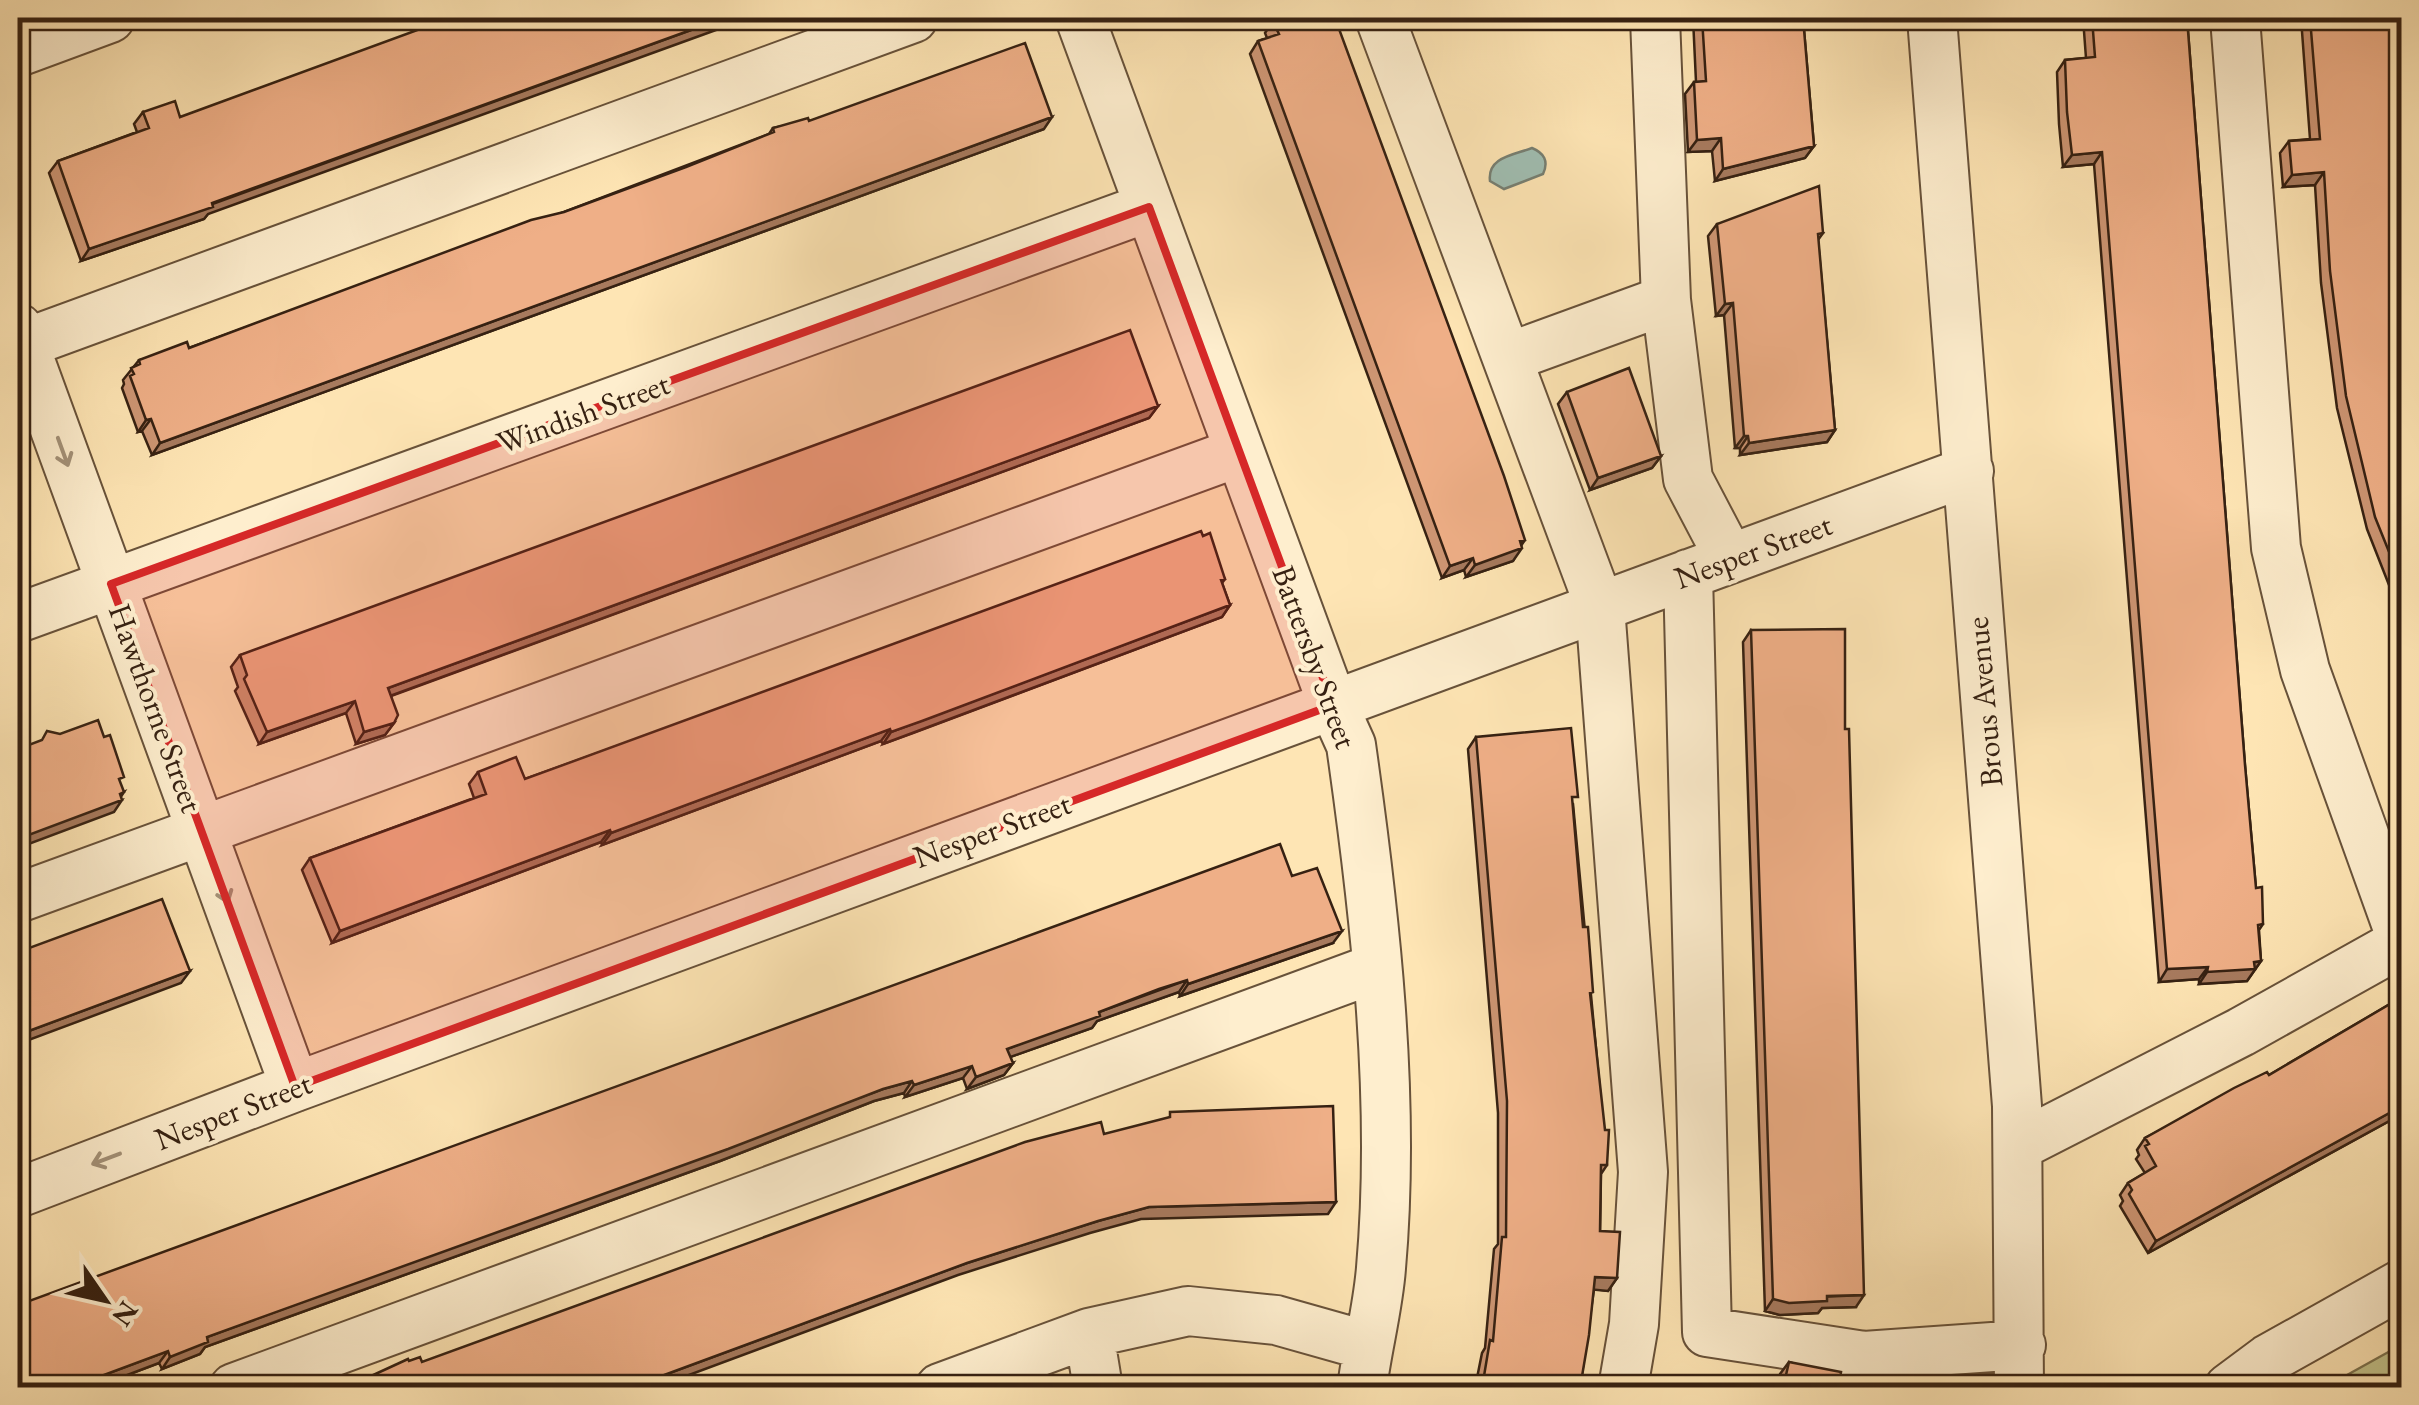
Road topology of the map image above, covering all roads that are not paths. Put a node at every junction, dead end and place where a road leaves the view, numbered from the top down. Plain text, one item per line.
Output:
1 (110, 18) edge
2 (914, 18) edge
3 (1080, 18) edge
4 (1380, 18) edge
5 (1655, 18) edge
6 (1932, 18) edge
7 (2235, 18) edge
8 (18, 52) edge
9 (1149, 207) junction
10 (1666, 300) junction
11 (19, 339) edge
12 (1507, 358) junction
13 (1239, 452) junction
14 (1969, 471) junction
15 (1709, 567) junction
16 (111, 584) junction
17 (1600, 606) junction
18 (18, 618) edge
19 (1333, 705) junction
20 (202, 831) junction
21 (18, 898) edge
22 (2402, 941) edge
23 (1376, 968) junction
24 (295, 1088) junction
25 (2018, 1146) junction
26 (18, 1193) edge
27 (2402, 1284) edge
28 (1088, 1333) junction
29 (2020, 1366) edge
30 (1365, 1367) edge
31 (234, 1388) edge
32 (940, 1388) edge
33 (1098, 1388) edge
34 (1623, 1388) edge
35 (2228, 1388) edge

1 - 8 street
2 - 11 street
3 - 9 street, Battersby Street
4 - 12 street
5 - 10 street
6 - 14 street, Brous Avenue
7 - 22 street
9 - 13 street, Battersby Street
9 - 16 street, Windish Street
10 - 12 street
10 - 15 street
11 -> 16 street, Hawthorne Street
12 - 17 street
13 - 19 street, Battersby Street
13 - 20 street
14 - 15 street, Nesper Street
14 - 25 street, Brous Avenue
15 - 17 street, Nesper Street
15 - 29 street
16 - 18 street, Windish Street
16 - 20 street, Hawthorne Street
17 - 19 street, Nesper Street
17 - 34 street
19 - 23 street, Battersby Street
19 - 24 street, Nesper Street
20 - 21 street
20 -> 24 street, Hawthorne Street
22 - 25 street
23 - 30 street, Battersby Street
23 - 31 street
24 -> 26 street, Nesper Street
25 - 29 street, Brous Avenue
27 - 35 street
28 - 30 street
28 - 32 street
28 - 33 street

